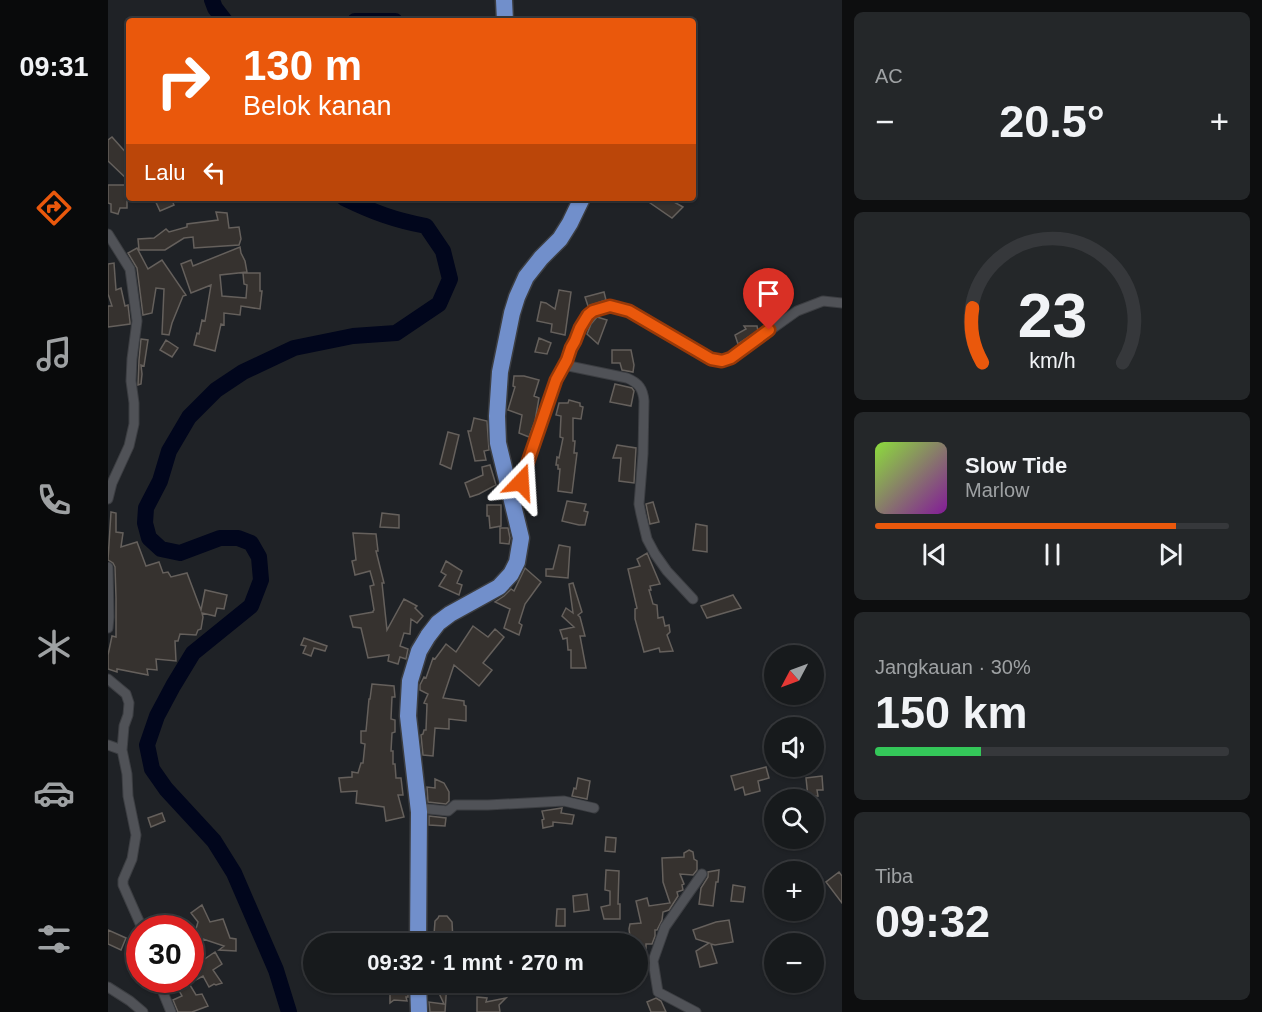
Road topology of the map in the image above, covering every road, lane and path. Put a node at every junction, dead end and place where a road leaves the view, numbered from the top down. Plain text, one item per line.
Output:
1 (504, 0) edge
2 (505, 18) edge
3 (581, 201) edge
4 (108, 234) edge
5 (842, 303) edge
6 (564, 365) junction
7 (511, 492) junction
8 (108, 500) edge
9 (108, 567) edge
10 (693, 599) dead end
11 (108, 628) edge
12 (108, 679) edge
13 (108, 745) edge
14 (122, 750) junction
15 (418, 808) junction
16 (594, 808) dead end
17 (702, 874) dead end
18 (136, 915) edge
19 (418, 933) edge
20 (108, 987) edge
21 (163, 993) edge
22 (418, 993) edge
23 (143, 1012) edge
24 (171, 1012) edge
25 (419, 1012) edge
26 (696, 1012) edge

1 - 2 highway
3 - 7 highway
4 - 8 street
5 - 6 street
6 - 7 street
6 - 10 street
7 - 15 highway
9 - 11 street
12 - 14 street
13 - 14 street
14 - 18 street
15 - 16 street
15 - 19 highway
17 - 26 street
20 - 23 street
21 - 24 street
22 - 25 highway

